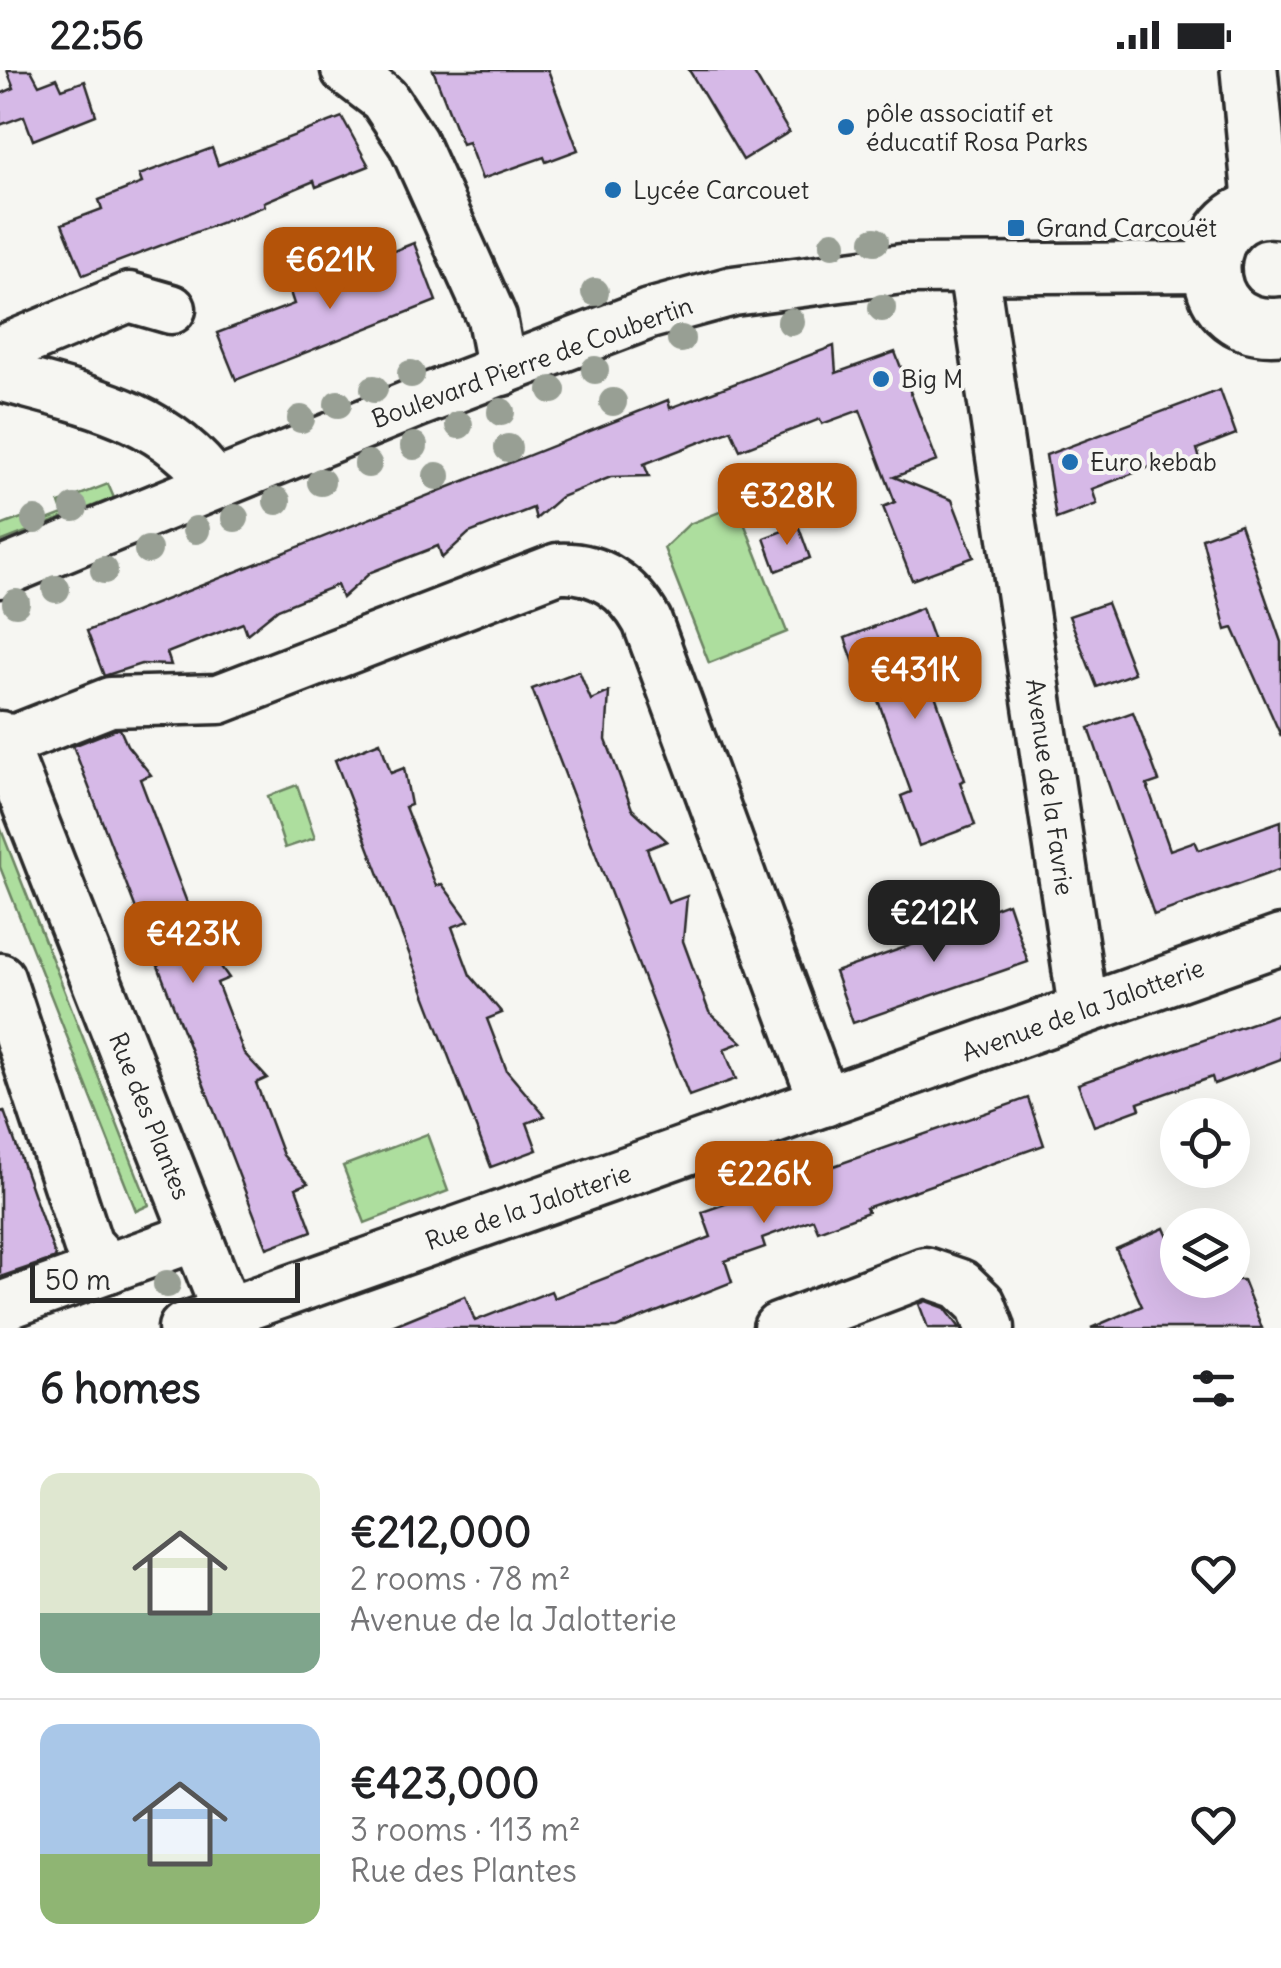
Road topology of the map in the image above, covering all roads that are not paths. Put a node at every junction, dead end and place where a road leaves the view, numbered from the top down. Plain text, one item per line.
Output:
1 (346, 70) edge
2 (1249, 70) edge
3 (1272, 209) edge
4 (1210, 266) junction
5 (973, 269) junction
6 (171, 309) dead end
7 (1281, 326) edge
8 (0, 351) edge
9 (502, 371) junction
10 (0, 376) edge
11 (216, 484) junction
12 (0, 574) edge
13 (2, 740) edge
14 (1281, 940) edge
15 (0, 978) edge
16 (1082, 1008) junction
17 (886, 1081) joint
18 (824, 1102) junction
19 (197, 1236) junction
20 (109, 1268) junction
21 (0, 1307) edge
22 (230, 1320) edge
23 (183, 1328) edge
24 (778, 1328) edge
25 (990, 1328) edge

1 - 9 street
2 - 3 main road
3 - 4 main road
4 - 5 street, Boulevard Pierre de Coubertin
4 - 7 main road
5 - 9 street, Boulevard Pierre de Coubertin
5 - 16 street, Avenue de la Favrie
6 - 8 street
9 - 11 street, Boulevard Pierre de Coubertin
10 - 11 street
11 - 12 street, Boulevard Pierre de Coubertin
13 - 18 street
13 - 19 street, Rue des Plantes
14 - 16 street, Avenue de la Jalotterie
15 - 20 street
16 - 17 street, Avenue de la Jalotterie
17 - 18 street, Rue de la Jalotterie
18 - 22 street, Rue de la Jalotterie
19 - 20 street
19 - 22 street, Rue des Plantes
20 - 21 street
22 - 23 street, Rue de la Jalotterie
24 - 25 street

